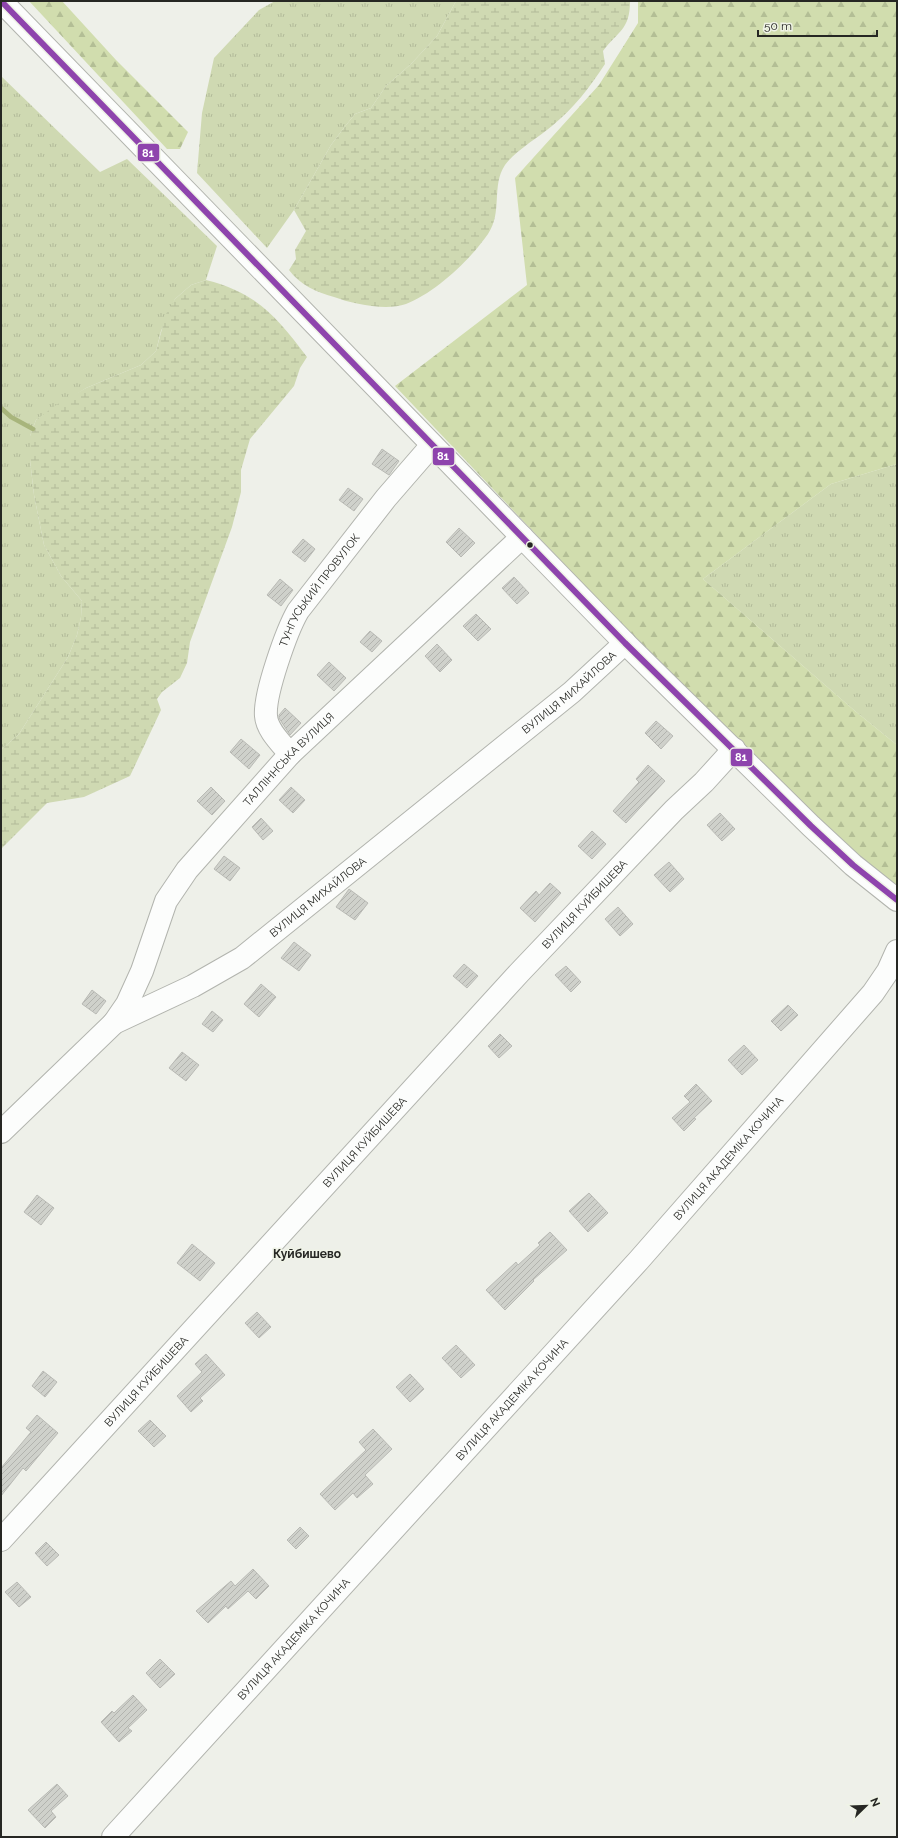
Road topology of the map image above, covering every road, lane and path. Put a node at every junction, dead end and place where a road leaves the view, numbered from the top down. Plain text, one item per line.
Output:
1 (1, 1) edge
2 (432, 445) junction
3 (522, 537) junction
4 (625, 643) junction
5 (734, 749) junction
6 (290, 754) junction
7 (897, 900) edge
8 (897, 952) edge
9 (114, 1024) junction
10 (1, 1132) edge
11 (1, 1540) edge
12 (113, 1837) edge

1 - 2 street
2 - 3 street
2 - 6 street, ТУНГУСЬКИЙ ПРОВУЛОК
3 - 4 street
3 - 6 street, ТАЛЛІННСЬКА ВУЛИЦЯ
4 - 5 street
4 - 9 street, ВУЛИЦЯ МИХАЙЛОВА
5 - 7 street
5 - 11 street, ВУЛИЦЯ КУЙБИШЕВА
6 - 9 street, ТАЛЛІННСЬКА ВУЛИЦЯ
8 - 12 street, ВУЛИЦЯ АКАДЕМІКА КОЧИНА
9 - 10 street, ВУЛИЦЯ МИХАЙЛОВА

